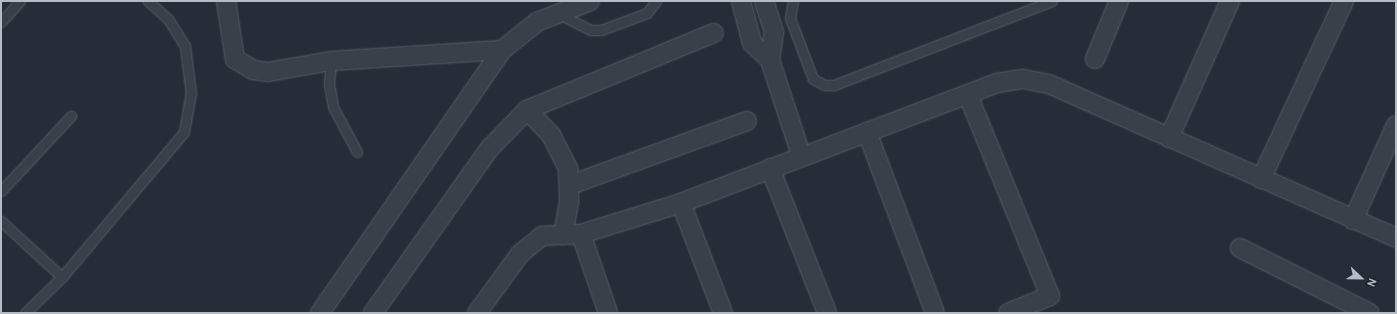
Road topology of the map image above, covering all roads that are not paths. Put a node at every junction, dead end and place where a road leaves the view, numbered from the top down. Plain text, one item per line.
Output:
1 (20, 1) edge
2 (148, 1) edge
3 (226, 1) edge
4 (590, 1) edge
5 (656, 1) edge
6 (740, 1) edge
7 (764, 1) edge
8 (793, 1) edge
9 (1052, 1) edge
10 (1119, 1) edge
11 (1230, 1) edge
12 (1344, 1) edge
13 (559, 14) junction
14 (1, 22) edge
15 (714, 33) dead end
16 (502, 50) junction
17 (1095, 59) dead end
18 (770, 60) junction
19 (332, 61) junction
20 (968, 95) junction
21 (527, 110) junction
22 (71, 116) dead end
23 (747, 121) dead end
24 (1396, 125) edge
25 (868, 132) junction
26 (1169, 138) junction
27 (357, 152) dead end
28 (801, 155) junction
29 (770, 168) junction
30 (1261, 179) junction
31 (570, 185) junction
32 (1, 191) edge
33 (681, 203) junction
34 (1353, 220) junction
35 (1, 221) edge
36 (581, 234) junction
37 (564, 235) junction
38 (1396, 238) edge
39 (1240, 248) dead end
40 (62, 276) junction
41 (601, 309) edge
42 (25, 313) edge
43 (320, 313) edge
44 (373, 313) edge
45 (477, 313) edge
46 (723, 313) edge
47 (827, 313) edge
48 (936, 313) edge
49 (1008, 313) edge
50 (1370, 313) edge

1 - 14 lane
2 - 40 lane
3 - 19 street
4 - 13 street
5 - 13 lane
6 - 18 street
7 - 18 street
8 - 9 lane
10 - 17 street
11 - 26 street
12 - 30 street
13 - 16 street
15 - 21 street
16 - 19 street
16 - 43 street
18 - 28 street
19 - 27 lane
20 - 25 street
20 - 26 street
20 - 49 street
21 - 31 street
21 - 44 street
22 - 32 lane
23 - 31 street
24 - 34 street
25 - 28 street
25 - 48 street
26 - 30 street
28 - 29 street
29 - 33 street
29 - 47 street
30 - 34 street
31 - 37 street
33 - 36 street
33 - 46 street
34 - 38 street
35 - 40 lane
36 - 37 street
36 - 41 street
37 - 45 street
39 - 50 street
40 - 42 lane

